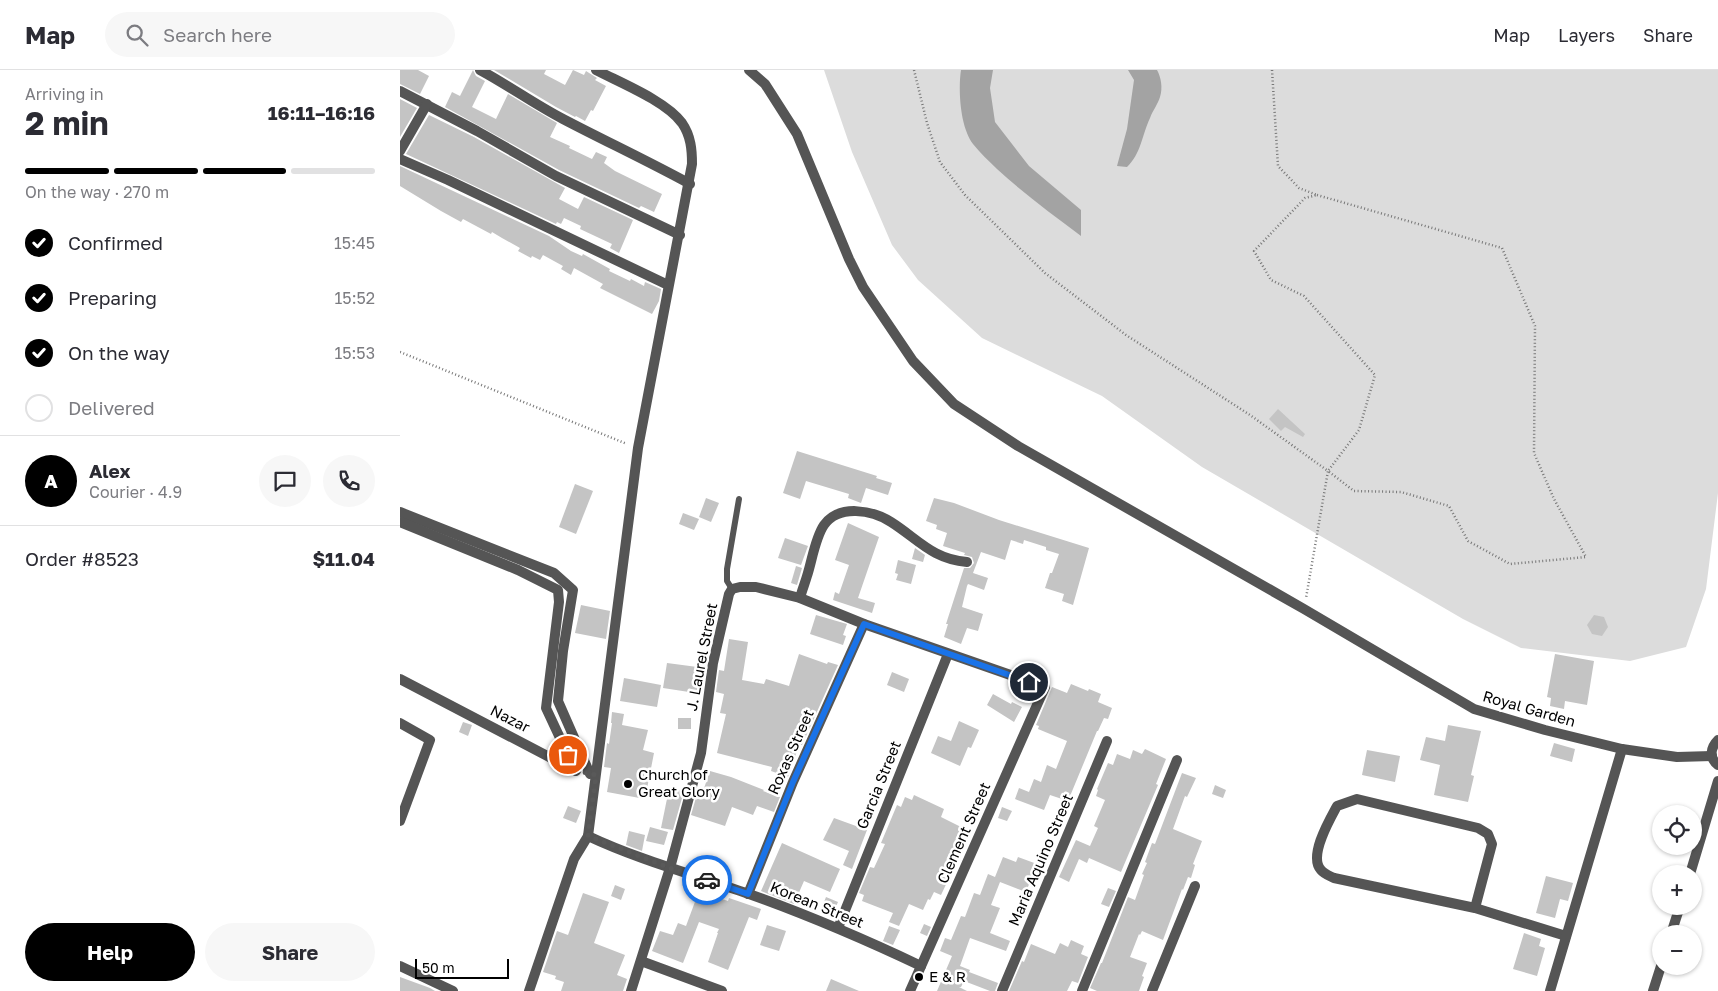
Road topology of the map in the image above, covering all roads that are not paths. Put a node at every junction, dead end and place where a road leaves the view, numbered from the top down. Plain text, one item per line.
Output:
1 (480, 70) edge
2 (596, 70) edge
3 (749, 70) edge
4 (400, 91) edge
5 (426, 104) junction
6 (400, 150) edge
7 (400, 159) edge
8 (690, 184) junction
9 (680, 235) junction
10 (668, 285) junction
11 (739, 499) dead end
12 (400, 516) edge
13 (465, 544) junction
14 (526, 562) junction
15 (967, 562) dead end
16 (523, 573) junction
17 (732, 590) junction
18 (800, 598) junction
19 (864, 624) junction
20 (558, 650) junction
21 (948, 654) junction
22 (400, 678) edge
23 (1045, 687) joint
24 (400, 723) edge
25 (1718, 740) edge
26 (1107, 741) dead end
27 (1622, 749) junction
28 (1712, 756) junction
29 (1177, 760) dead end
30 (1718, 766) edge
31 (575, 770) junction
32 (593, 774) junction
33 (1718, 781) edge
34 (400, 821) edge
35 (588, 836) junction
36 (1693, 865) edge
37 (670, 868) junction
38 (1195, 886) dead end
39 (748, 894) junction
40 (1475, 908) junction
41 (838, 928) junction
42 (1566, 936) junction
43 (641, 961) junction
44 (400, 966) edge
45 (921, 966) junction
46 (1658, 975) edge
47 (453, 991) edge
48 (529, 991) edge
49 (631, 991) edge
50 (722, 991) edge
51 (910, 991) edge
52 (1002, 991) edge
53 (1082, 991) edge
54 (1152, 991) edge
55 (1550, 991) edge
56 (1654, 991) edge

1 - 8 street
2 - 8 street
3 - 27 street, Royal Garden
4 - 5 street
5 - 6 street
5 - 9 street
7 - 10 street
8 - 9 street
9 - 10 street
10 - 32 street
11 - 17 lane
12 - 13 street
13 - 14 street
13 - 16 street
14 - 16 street
14 - 20 street
15 - 18 street
16 - 20 street
17 - 18 street, J. Laurel Street
17 - 37 street, J. Laurel Street
18 - 19 street, J. Laurel Street
19 - 21 street, J. Laurel Street
19 - 39 street, Roxas Street
20 - 31 street
20 - 32 street
21 - 23 street, J. Laurel Street
21 - 41 street, Garcia Street
22 - 31 street, Nazar
23 - 45 street, Clement Street
24 - 34 street
25 - 28 street
26 - 52 street, Maria Aquino Street
27 - 28 street, Royal Garden
27 - 42 street
28 - 30 street
29 - 53 street
31 - 32 street, Nazar
32 - 35 street
33 - 36 street
35 - 37 street, Korean Street
35 - 48 street
37 - 39 street, Korean Street
37 - 43 street, J. Laurel Street
38 - 54 street
39 - 41 street, Korean Street
40 - 40 street
40 - 42 street
41 - 45 street, Korean Street
42 - 55 street
43 - 49 street, J. Laurel Street
43 - 50 street
44 - 47 street
45 - 51 street, Clement Street
46 - 56 street

